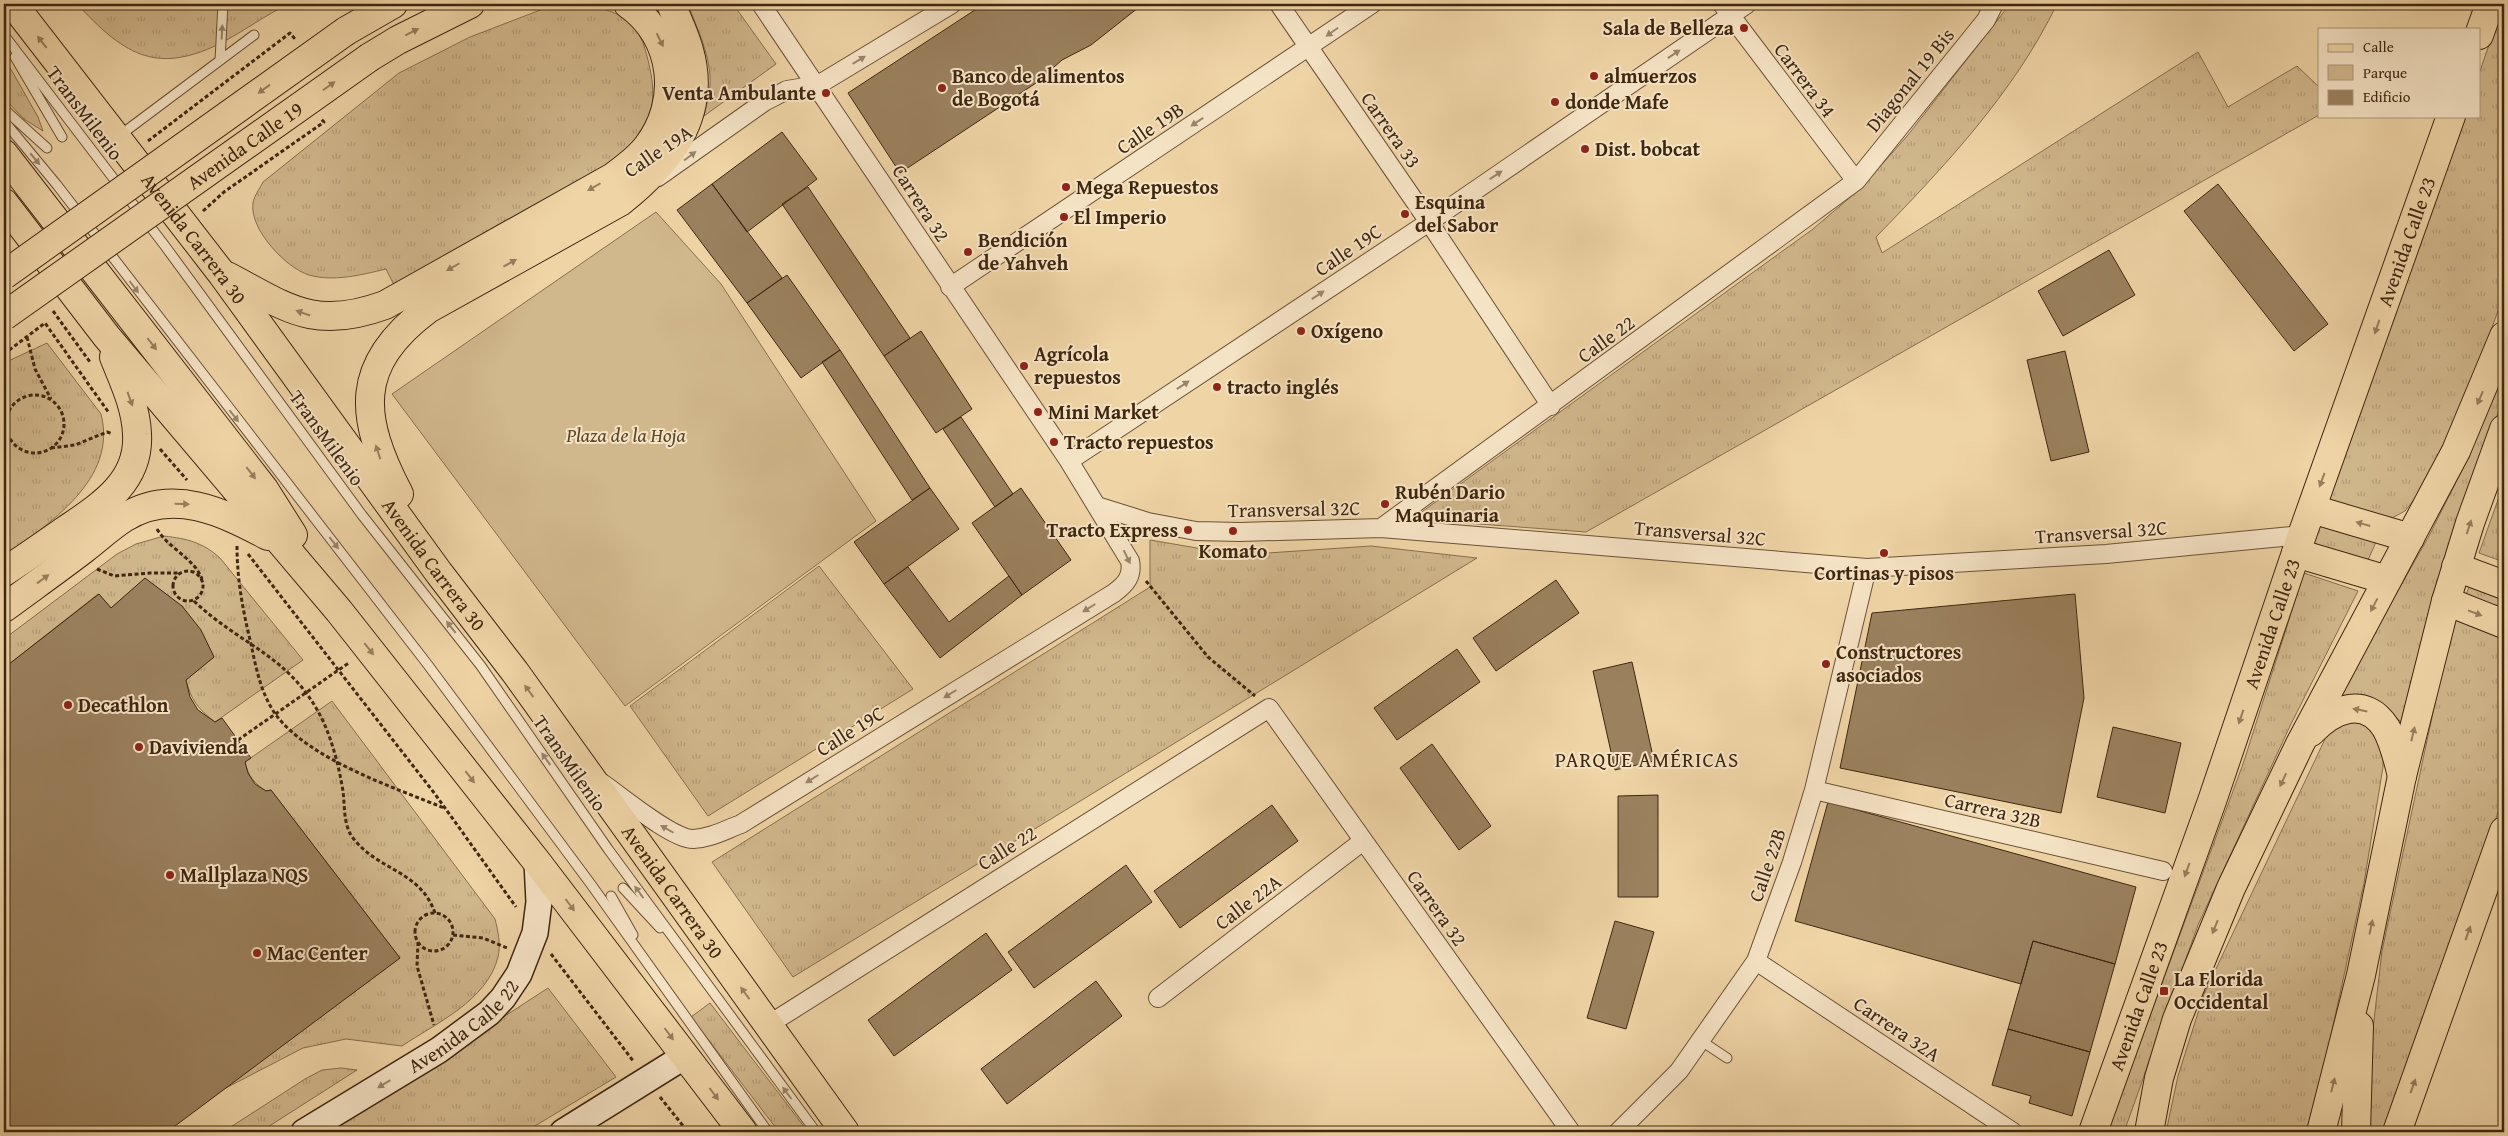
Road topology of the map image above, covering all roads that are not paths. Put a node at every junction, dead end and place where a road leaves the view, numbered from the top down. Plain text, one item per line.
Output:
1 (13, 4) edge
2 (223, 4) edge
3 (392, 4) edge
4 (470, 4) edge
5 (628, 4) edge
6 (671, 4) edge
7 (761, 4) edge
8 (952, 4) edge
9 (1279, 4) edge
10 (1372, 4) edge
11 (1747, 4) edge
12 (1994, 4) edge
13 (2490, 4) edge
14 (1726, 10) edge
15 (2480, 32) edge
16 (4, 35) edge
17 (254, 35) dead end
18 (1308, 48) junction
19 (220, 60) junction
20 (818, 85) junction
21 (4, 109) edge
22 (2450, 118) edge
23 (4, 121) edge
24 (62, 137) dead end
25 (123, 146) junction
26 (47, 148) dead end
27 (4, 154) edge
28 (1856, 181) junction
29 (620, 202) junction
30 (6, 212) edge
31 (1429, 222) junction
32 (222, 274) junction
33 (4, 275) edge
34 (950, 287) junction
35 (4, 316) edge
36 (2504, 336) edge
37 (107, 337) junction
38 (1551, 406) junction
39 (2504, 429) edge
40 (1069, 461) junction
41 (1097, 506) junction
42 (2312, 509) junction
43 (1380, 528) junction
44 (2410, 538) junction
45 (282, 544) junction
46 (2299, 544) junction
47 (2456, 567) junction
48 (1867, 568) junction
49 (4, 572) edge
50 (439, 574) junction
51 (1128, 580) joint
52 (2387, 580) junction
53 (2504, 585) edge
54 (2446, 601) junction
55 (4, 608) edge
56 (339, 611) junction
57 (2504, 624) edge
58 (1269, 708) joint
59 (2300, 744) junction
60 (588, 773) junction
61 (2402, 776) junction
62 (1814, 790) junction
63 (2504, 831) edge
64 (1363, 841) junction
65 (537, 862) junction
66 (2163, 871) dead end
67 (623, 888) dead end
68 (611, 896) dead end
69 (690, 961) junction
70 (1756, 961) junction
71 (2361, 975) junction
72 (660, 980) junction
73 (1158, 998) dead end
74 (768, 1025) junction
75 (1700, 1040) junction
76 (685, 1056) junction
77 (1727, 1058) dead end
78 (2159, 1078) junction
79 (304, 1132) edge
80 (563, 1132) edge
81 (743, 1132) edge
82 (768, 1132) edge
83 (816, 1132) edge
84 (845, 1132) edge
85 (1571, 1132) edge
86 (1618, 1132) edge
87 (2013, 1132) edge
88 (2093, 1132) edge
89 (2139, 1132) edge
90 (2149, 1132) edge
91 (2321, 1132) edge
92 (2356, 1132) edge
93 (2397, 1132) edge

25 -> 1 main road, Avenida Carrera 30
19 -> 2 lane
3 -> 33 main road, Avenida Calle 19, bridge
35 -> 4 main road, Avenida Calle 19, bridge
5 -> 32 main road
6 - 29 main road
7 - 20 street, Carrera 32
20 -> 8 street, Calle 19A
9 - 18 street, Carrera 33
10 -> 18 street, Calle 19B
11 - 14 street, Calle 19C
12 - 28 street, Diagonal 19 Bis
13 - 15 main road
14 - 28 street, Carrera 34
31 -> 14 street, Calle 19C
16 - 24 lane, TransMilenio
69 -> 16 lane, TransMilenio
17 - 19 lane
18 - 31 street, Carrera 33
18 -> 34 street, Calle 19B
19 - 25 lane
29 -> 20 street, Calle 19A
20 - 34 street, Carrera 32
21 - 26 lane
22 -> 42 main road, Avenida Calle 23
23 -> 72 lane
25 - 32 main road, Avenida Carrera 30
27 -> 56 main road
28 - 38 street, Calle 22
50 -> 29 main road
30 - 37 main road
31 - 38 street, Carrera 33
40 -> 31 street, Calle 19C
32 - 50 main road, Avenida Carrera 30
34 - 40 street, Carrera 32
36 -> 44 main road, Avenida Calle 23
37 - 45 main road
37 -> 49 main road
38 - 43 street, Calle 22
47 -> 39 main road
40 - 41 street, Carrera 32
41 - 43 street, Transversal 32C
41 -> 51 street, Carrera 32
44 -> 42 main road
42 - 46 main road, Avenida Calle 23
43 - 48 street, Transversal 32C
44 - 52 main road, Avenida Calle 23
55 -> 45 main road
45 - 56 main road
46 - 48 street, Transversal 32C
46 - 52 main road
46 -> 88 main road, Avenida Calle 23
47 - 53 main road
47 - 54 main road
48 - 62 street, Calle 22B
60 -> 50 main road, Avenida Carrera 30
51 -> 60 street, Calle 19C
52 -> 59 main road, Avenida Calle 23
54 -> 57 main road
61 -> 54 main road
56 -> 65 main road
58 - 64 street, Carrera 32
58 - 74 street, Calle 22
61 -> 59 main road
59 -> 78 main road, Avenida Calle 23
74 -> 60 main road, Avenida Carrera 30
71 -> 61 main road
62 - 66 street, Carrera 32B
62 - 70 street, Calle 22B
93 -> 63 main road
64 - 73 street, Calle 22A
64 - 85 street, Carrera 32
65 -> 76 main road
65 -> 79 street, Avenida Calle 22
67 - 69 lane, TransMilenio
68 - 72 lane
83 -> 69 lane, TransMilenio
70 - 75 street, Calle 22B
70 - 87 street, Carrera 32A
91 -> 71 main road
71 - 92 main road
72 - 82 lane
74 - 84 main road, Avenida Carrera 30
75 - 77 lane
75 - 86 street, Calle 22B
76 - 80 street
76 -> 81 main road
78 - 89 main road
78 - 90 main road, Avenida Calle 23

